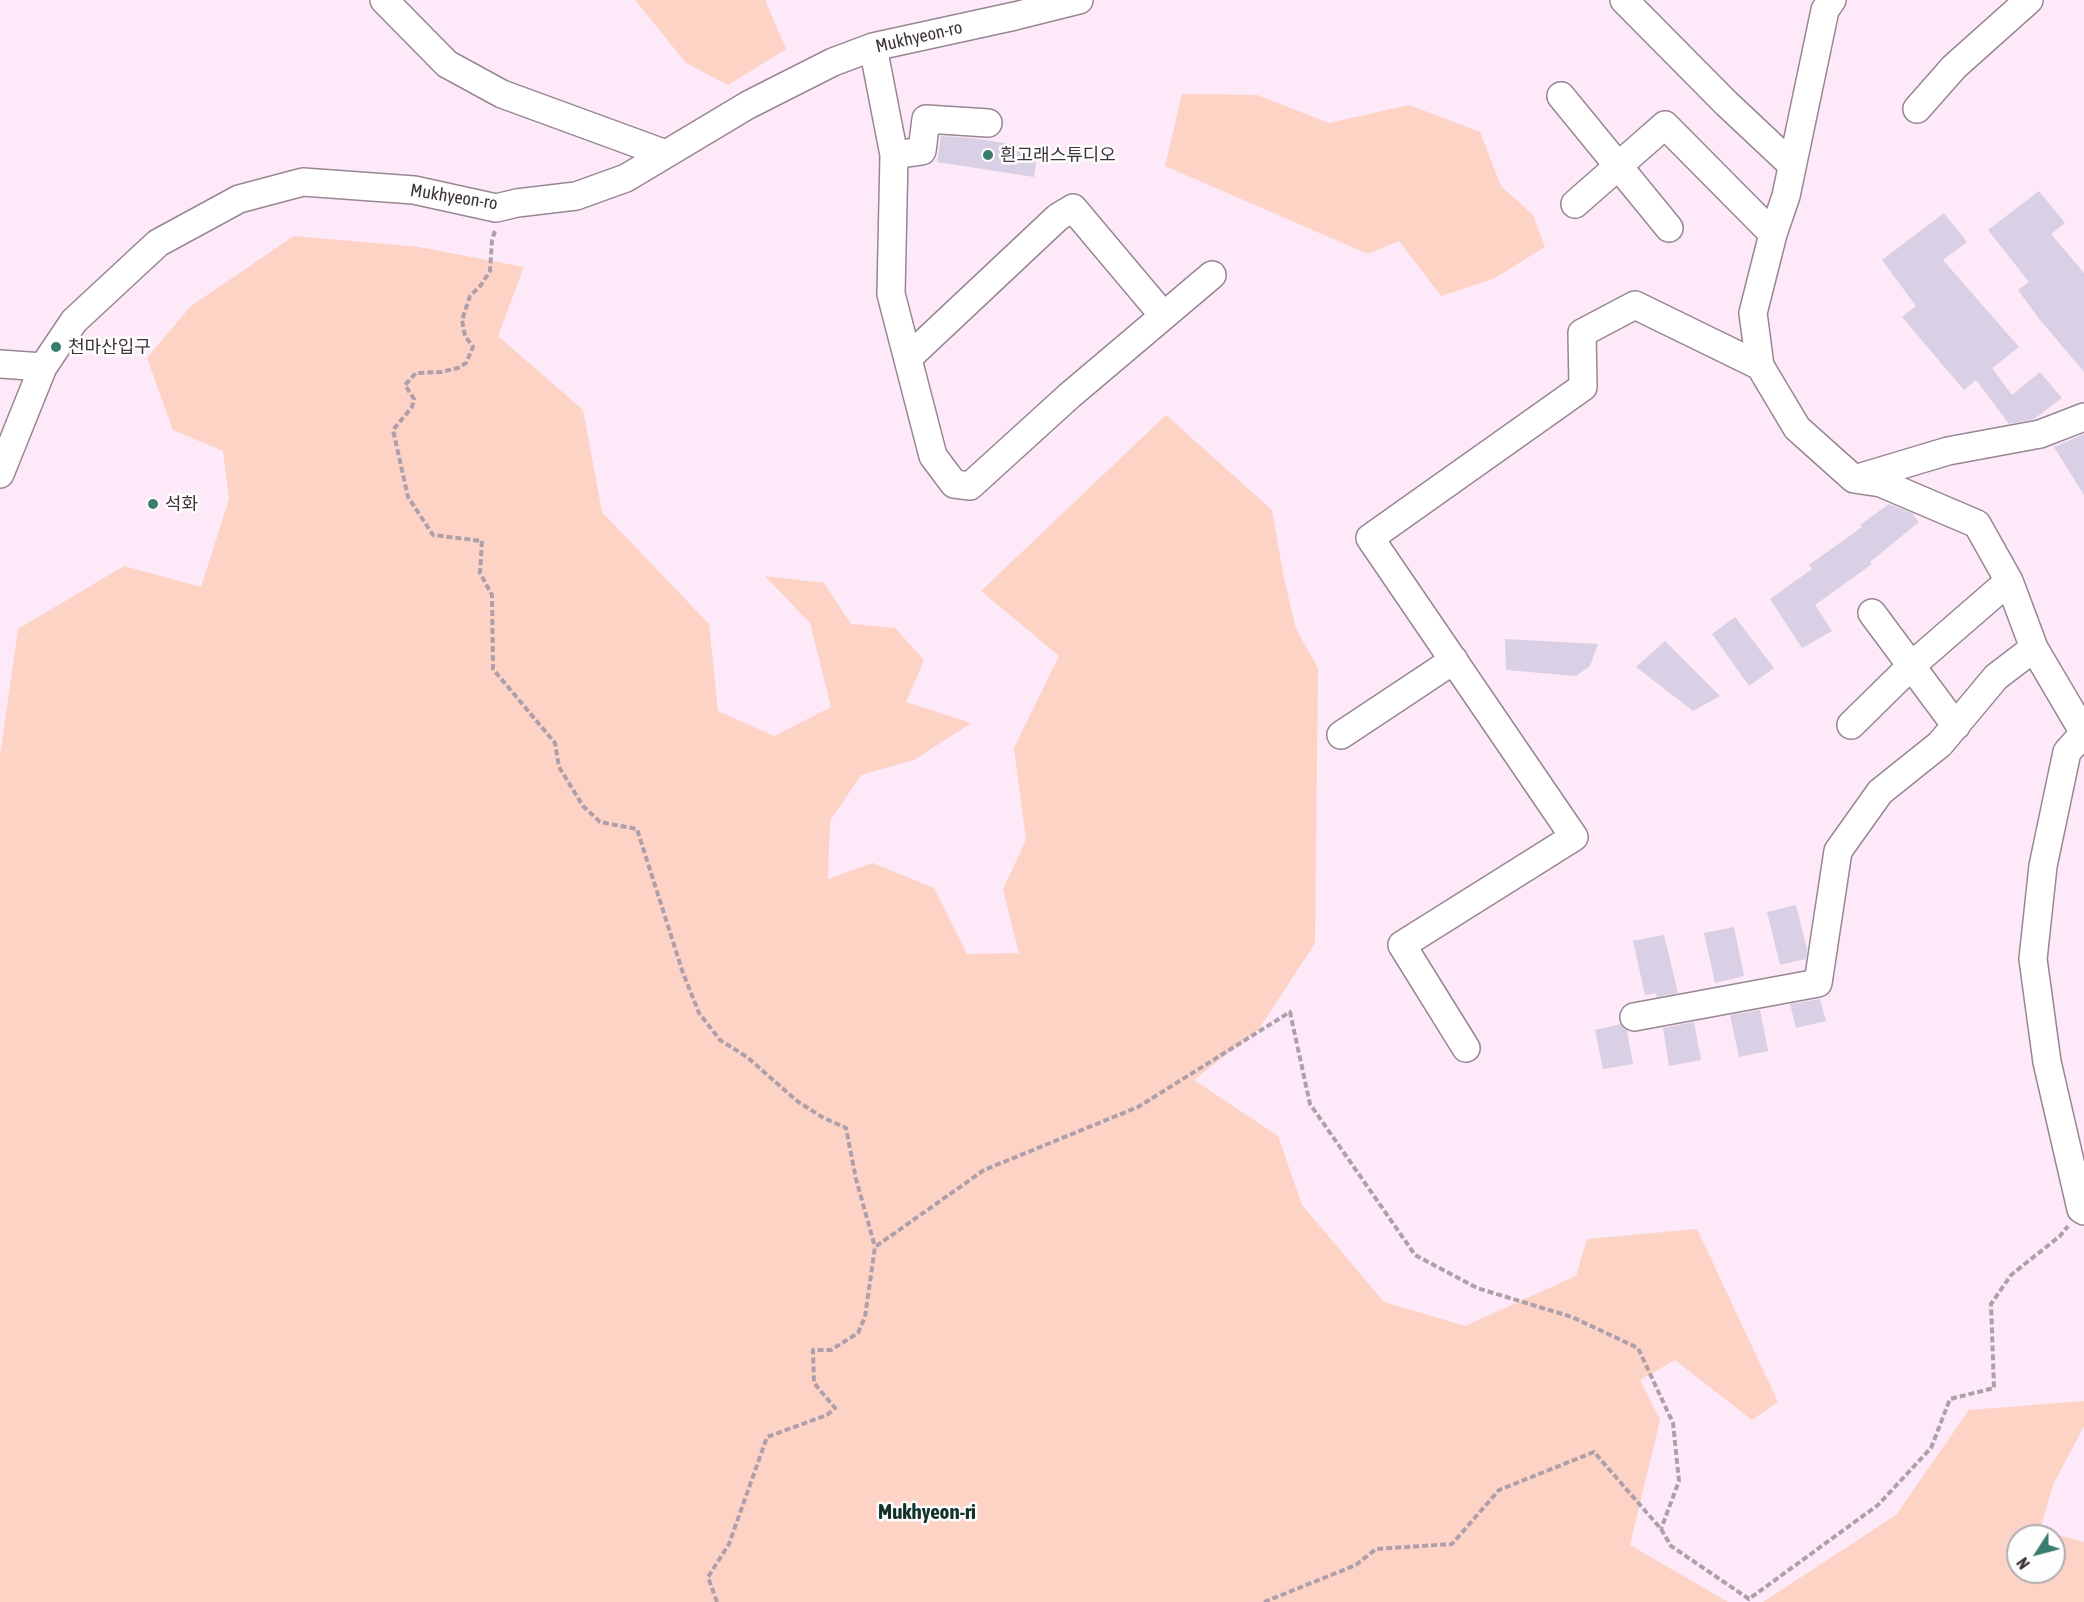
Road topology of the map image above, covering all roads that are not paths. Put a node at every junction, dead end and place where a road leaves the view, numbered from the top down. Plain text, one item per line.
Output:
1 (384, 0) edge
2 (1079, 0) edge
3 (1624, 0) edge
4 (1832, 0) edge
5 (2029, 0) edge
6 (873, 47) junction
7 (1561, 96) dead end
8 (1917, 109) dead end
9 (988, 123) dead end
10 (666, 154) junction
11 (894, 154) junction
12 (1792, 165) junction
13 (1618, 166) junction
14 (1575, 204) dead end
15 (1669, 228) dead end
16 (1773, 234) junction
17 (1212, 275) dead end
18 (1163, 315) junction
19 (908, 358) junction
20 (0, 364) edge
21 (1760, 366) junction
22 (43, 367) junction
23 (2084, 417) edge
24 (0, 474) edge
25 (1854, 479) junction
26 (2008, 581) junction
27 (1872, 613) dead end
28 (2034, 648) junction
29 (1454, 660) junction
30 (1911, 666) junction
31 (1851, 725) dead end
32 (1956, 726) junction
33 (2084, 733) edge
34 (1341, 735) dead end
35 (1634, 1017) dead end
36 (1466, 1048) dead end
37 (2083, 1210) edge

1 - 10 street
2 - 6 street, Mukhyeon-ro
3 - 12 street
4 - 12 street
5 - 8 street
6 - 10 street, Mukhyeon-ro
6 - 11 street
7 - 13 street
9 - 11 street
10 - 22 street, Mukhyeon-ro
11 - 19 street
12 - 16 street
13 - 14 street
13 - 15 street
13 - 16 street
16 - 21 street
17 - 18 street
18 - 19 street
18 - 19 street
20 - 22 street
21 - 25 street
21 - 29 street
22 - 24 street, Mukhyeon-ro
23 - 25 street
25 - 26 street
26 - 28 street
26 - 30 street
27 - 30 street
28 - 32 street
28 - 33 street
29 - 34 street
29 - 36 street
30 - 31 street
30 - 32 street
32 - 35 street
33 - 37 street

